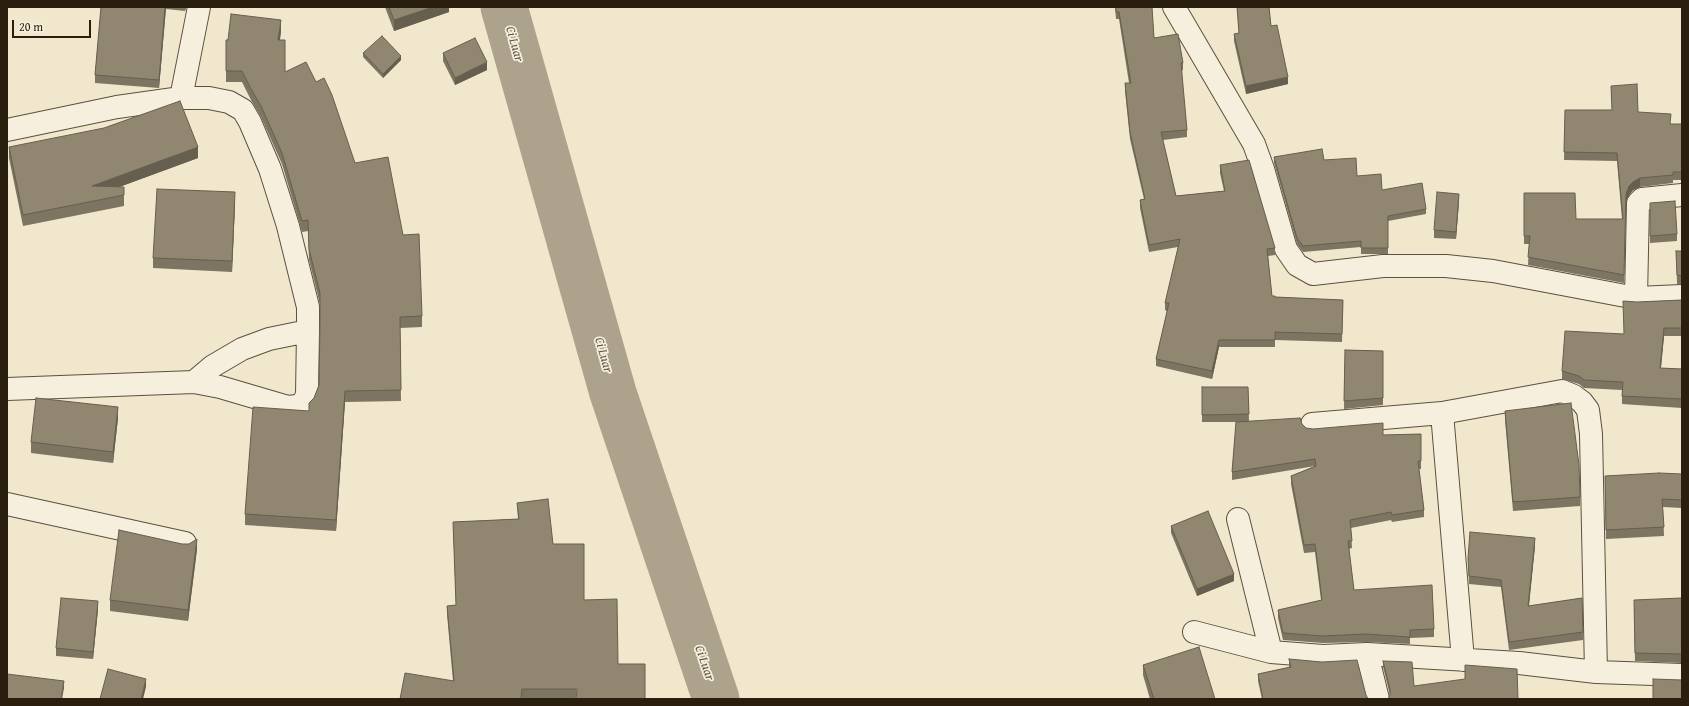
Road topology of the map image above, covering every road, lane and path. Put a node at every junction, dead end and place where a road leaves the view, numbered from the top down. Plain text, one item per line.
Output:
1 (199, 7) edge
2 (1174, 7) edge
3 (181, 98) junction
4 (7, 130) edge
5 (1682, 195) edge
6 (1682, 296) edge
7 (1636, 298) junction
8 (308, 331) junction
9 (194, 382) junction
10 (7, 389) edge
11 (1442, 413) junction
12 (1312, 424) dead end
13 (7, 504) edge
14 (1238, 519) dead end
15 (185, 543) edge
16 (1194, 632) dead end
17 (1271, 652) junction
18 (1367, 654) junction
19 (1463, 660) junction
20 (1596, 672) junction
21 (1682, 675) edge
22 (1378, 699) edge

1 - 3 street
2 - 7 street
3 - 4 street
3 - 8 street
5 - 7 street
6 - 7 street
8 - 9 street
8 - 9 street
9 - 10 street
11 - 12 street
11 - 19 street
11 - 20 street
13 - 15 street
14 - 17 street
16 - 17 street
17 - 18 street
18 - 19 street
18 - 22 street
19 - 20 street
20 - 21 street

